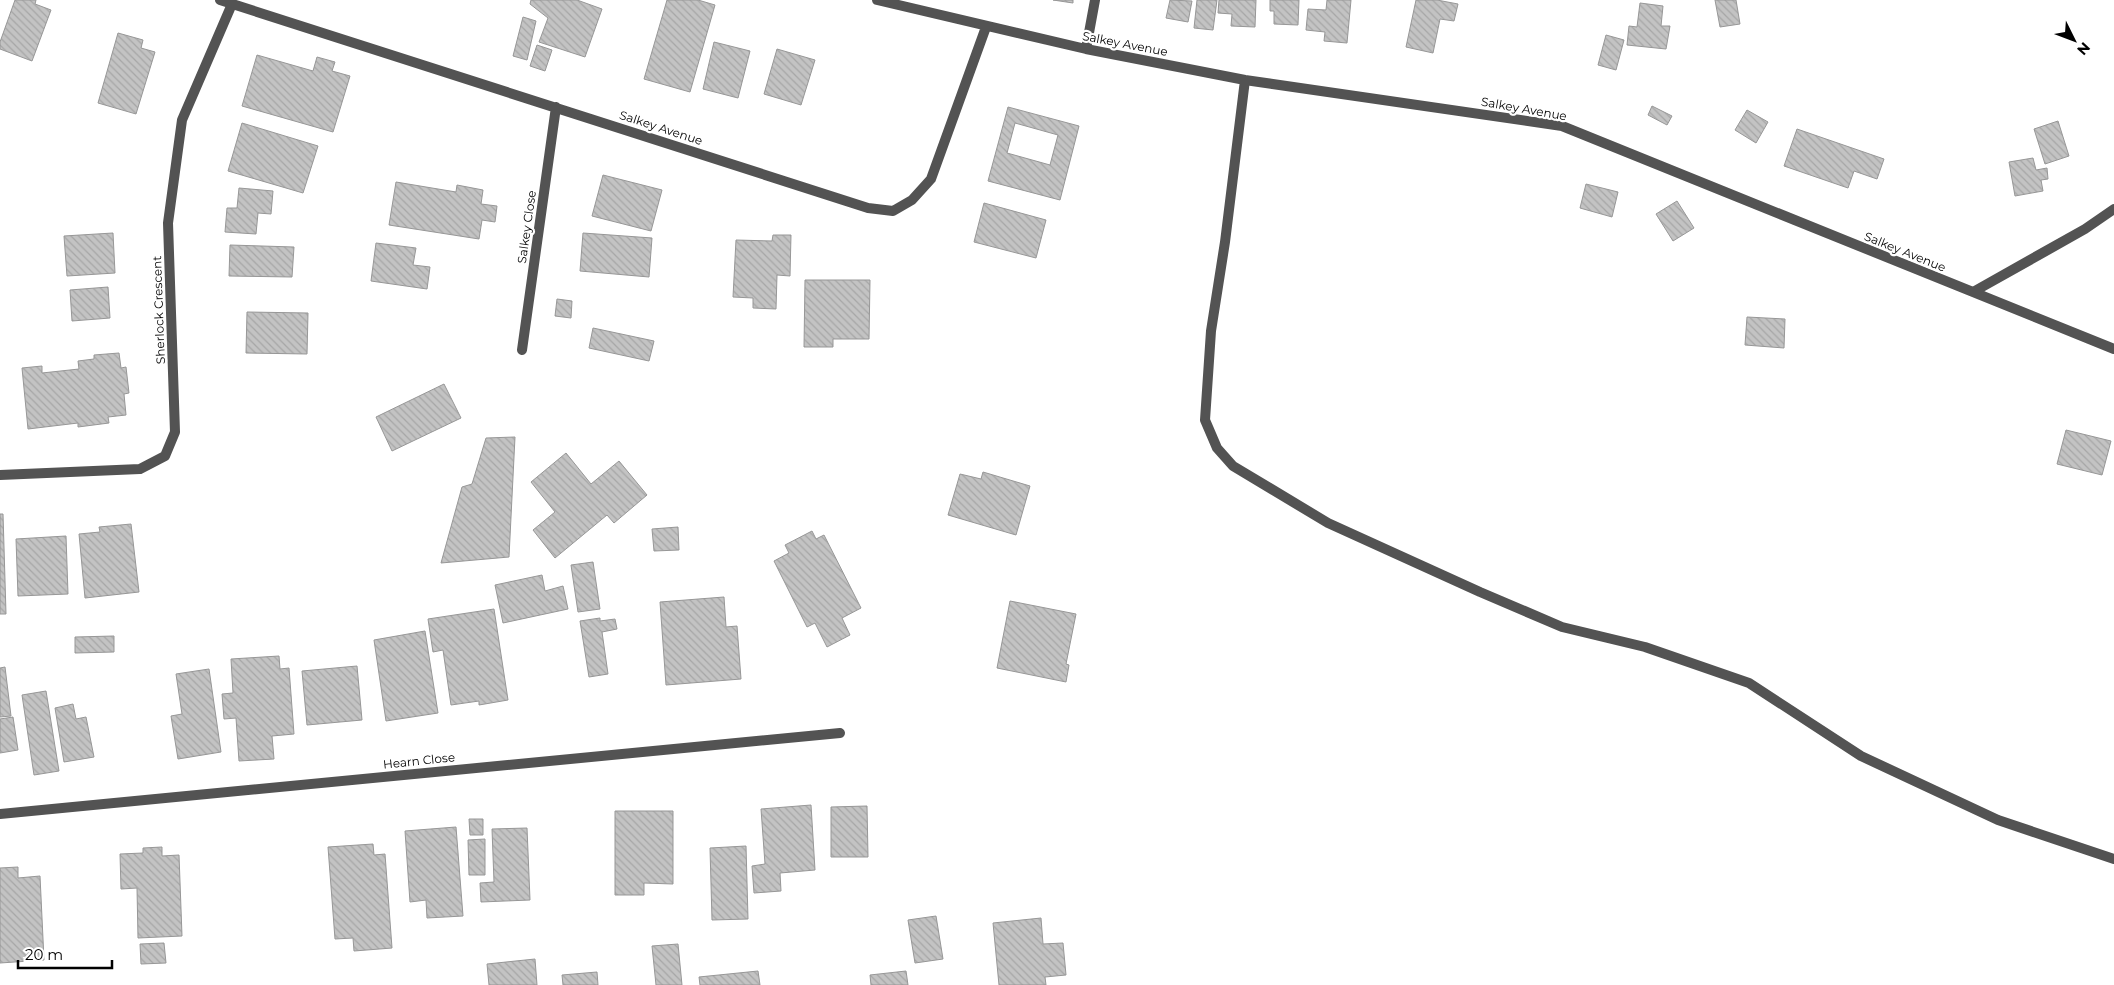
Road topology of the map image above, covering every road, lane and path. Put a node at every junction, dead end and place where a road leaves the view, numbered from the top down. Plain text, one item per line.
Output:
1 (220, 0) edge
2 (877, 0) edge
3 (1095, 0) edge
4 (232, 4) junction
5 (986, 27) junction
6 (1086, 49) junction
7 (1245, 80) junction
8 (556, 107) junction
9 (2114, 209) edge
10 (1973, 292) junction
11 (2114, 349) edge
12 (522, 350) dead end
13 (0, 474) edge
14 (840, 733) dead end
15 (0, 814) edge
16 (2114, 859) edge

1 - 4 street, Salkey Avenue
2 - 5 street, Salkey Avenue
3 - 6 street
4 - 8 street, Salkey Avenue
4 - 13 street, Sherlock Crescent
5 - 6 street, Salkey Avenue
5 - 8 street, Salkey Avenue
6 - 7 street, Salkey Avenue
7 - 10 street, Salkey Avenue
7 - 16 street
8 - 12 street, Salkey Close
9 - 10 street
10 - 11 street, Salkey Avenue
14 - 15 street, Hearn Close

